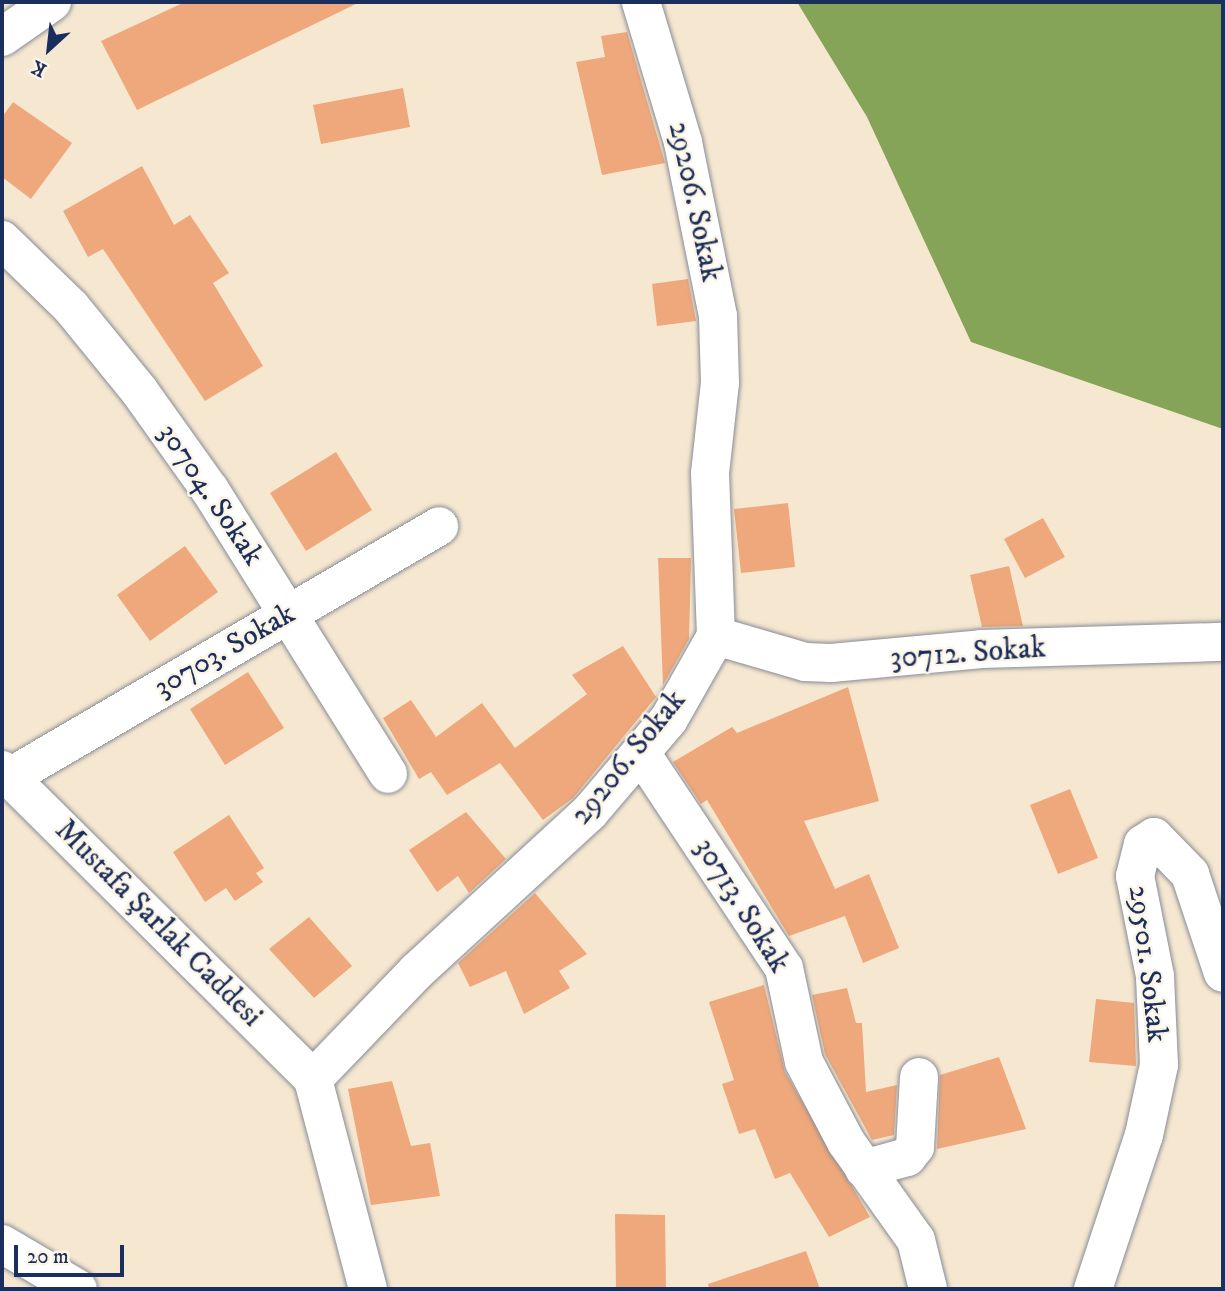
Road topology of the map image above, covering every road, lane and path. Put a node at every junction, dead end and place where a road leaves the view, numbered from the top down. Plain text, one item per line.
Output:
1 (52, 2) edge
2 (615, 2) edge
3 (641, 2) edge
4 (2, 37) edge
5 (658, 41) junction
6 (2, 240) edge
7 (439, 526) dead end
8 (289, 614) junction
9 (716, 636) junction
10 (1223, 642) edge
11 (640, 753) junction
12 (6, 773) edge
13 (388, 774) dead end
14 (1223, 973) edge
15 (919, 1077) dead end
16 (313, 1079) junction
17 (864, 1168) junction
18 (2, 1244) edge
19 (78, 1289) edge
20 (368, 1289) edge
21 (928, 1289) edge
22 (1093, 1289) edge

1 - 4 street
2 - 5 street
3 - 5 street, 29206. Sokak
5 - 9 street, 29206. Sokak
6 - 8 street, 30704. Sokak
7 - 8 street, 30703. Sokak
8 - 12 street, 30703. Sokak
8 - 13 street, 30704. Sokak
9 - 10 street, 30712. Sokak
9 - 11 street, 29206. Sokak
11 - 16 street, 29206. Sokak
11 - 17 street, 30713. Sokak
12 - 16 street, Mustafa Şarlak Caddesi
14 - 22 street, 29501. Sokak
15 - 17 street
16 - 20 street
17 - 21 street, 30713. Sokak
18 - 19 street

